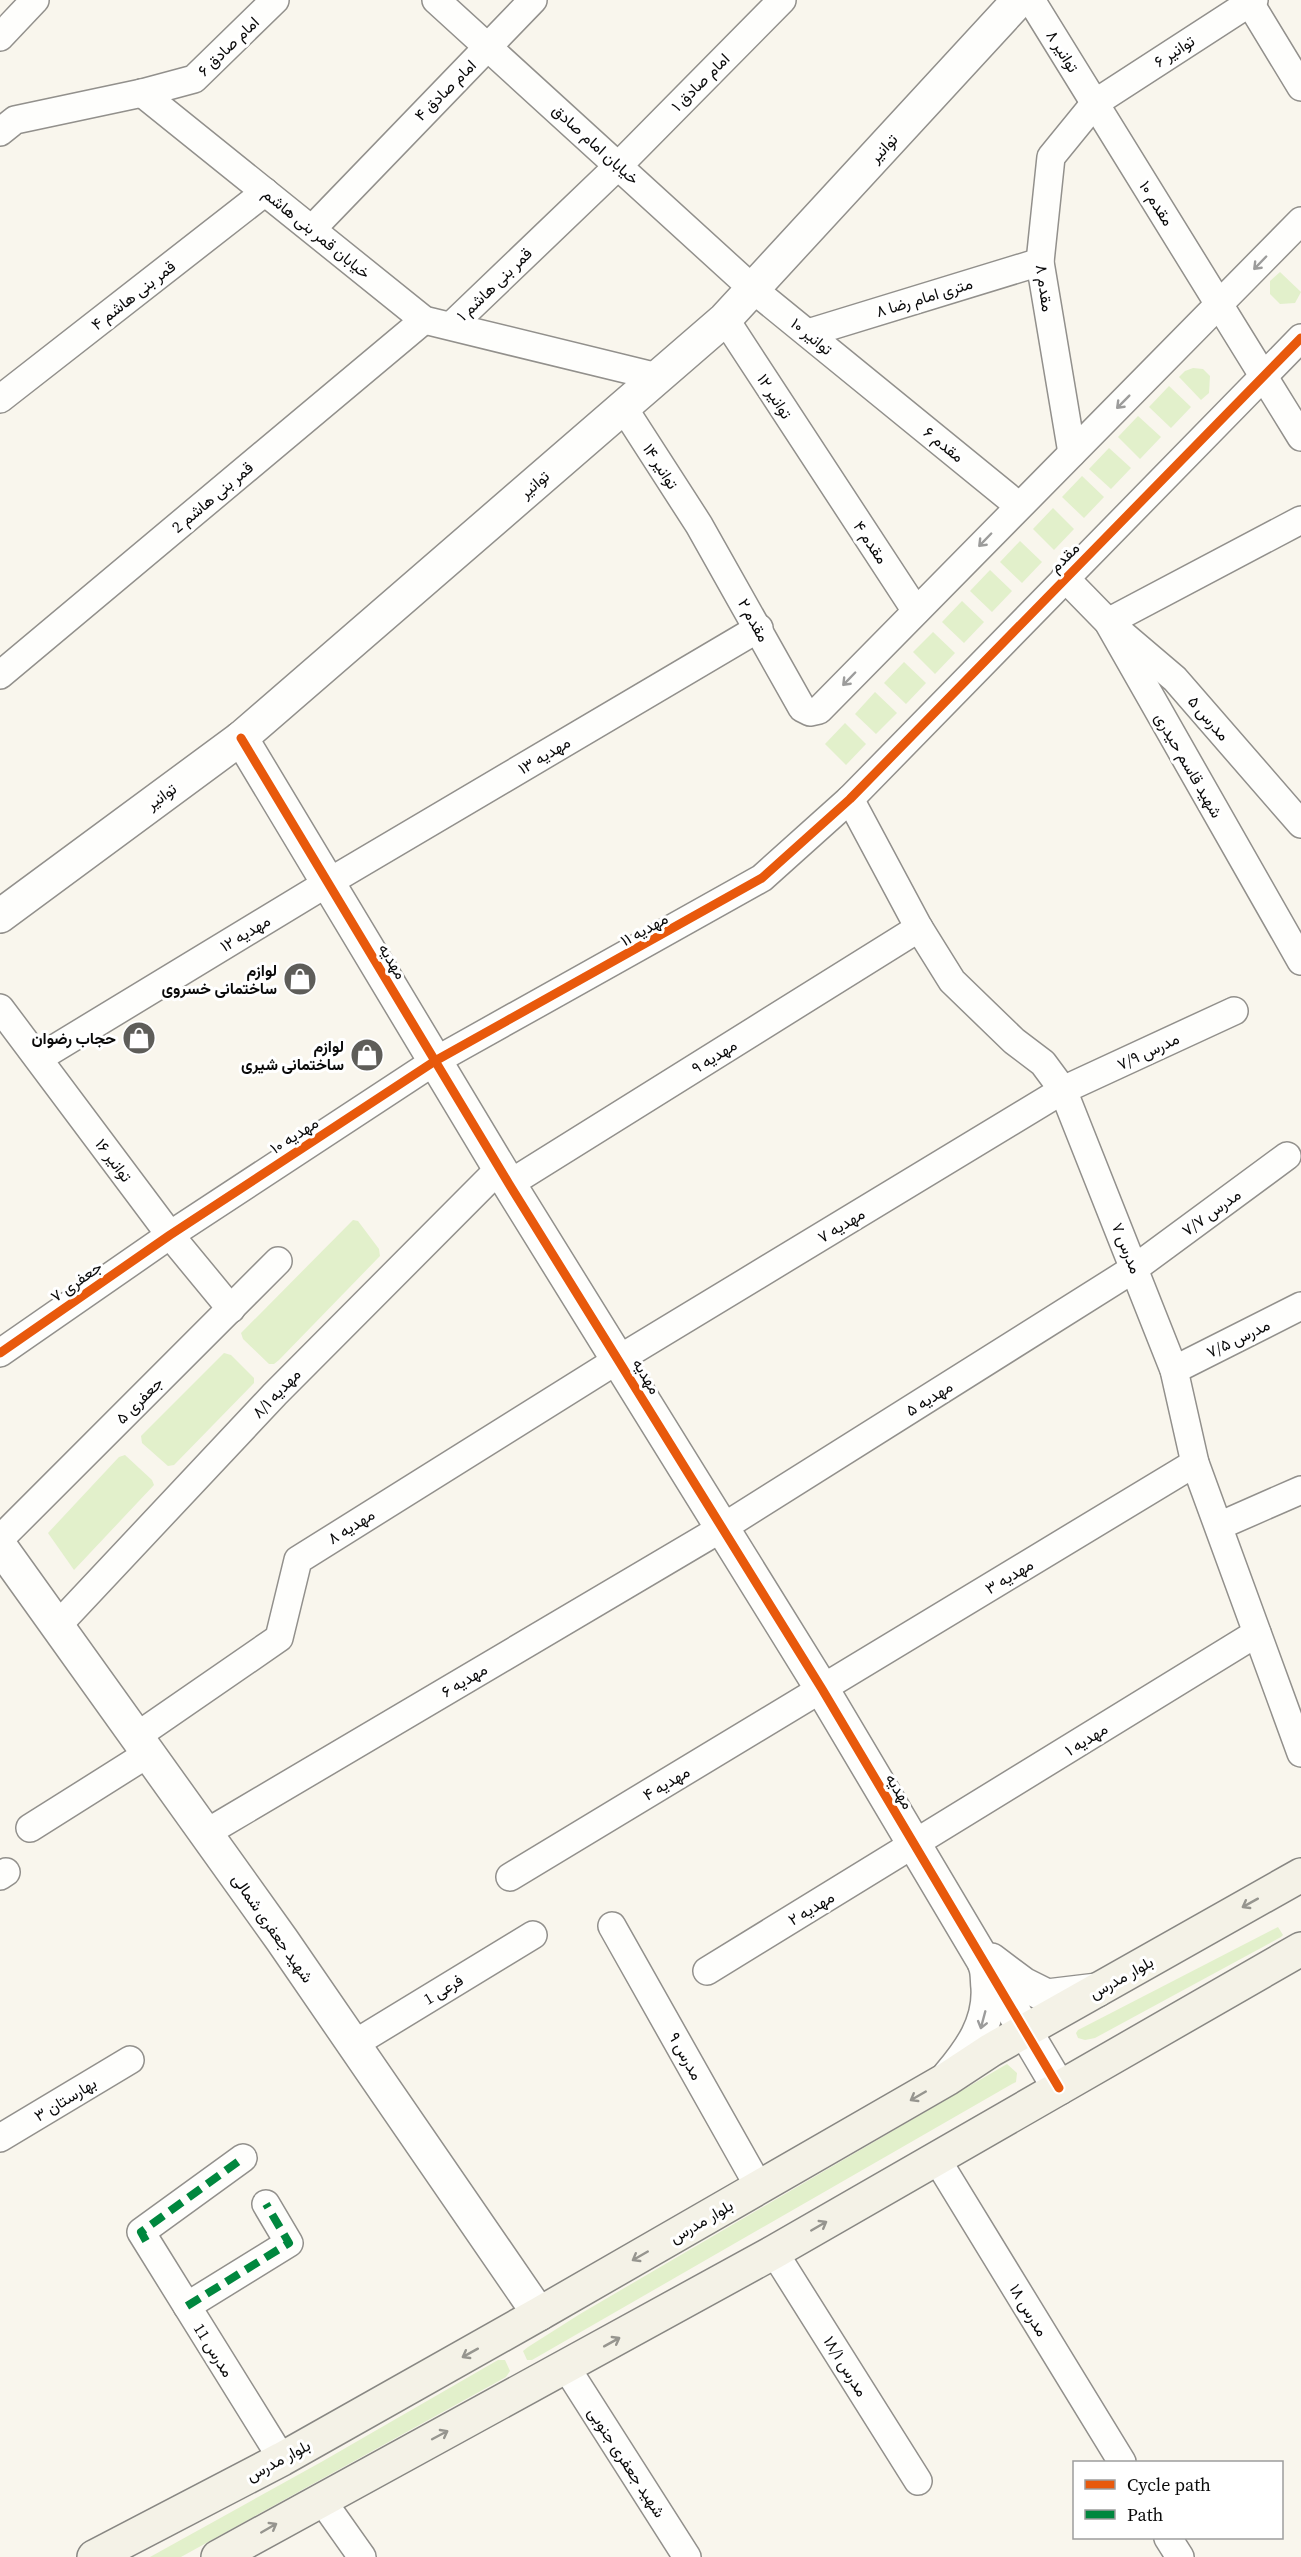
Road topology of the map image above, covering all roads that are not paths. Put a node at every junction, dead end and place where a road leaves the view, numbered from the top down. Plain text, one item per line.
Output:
1 (35, 0) edge
2 (275, 0) edge
3 (436, 0) edge
4 (533, 0) edge
5 (782, 0) edge
6 (1019, 0) edge
7 (1031, 0) edge
8 (1252, 1) edge
9 (0, 37) edge
10 (488, 47) junction
11 (1301, 87) edge
12 (142, 93) junction
13 (1095, 103) junction
14 (5, 117) edge
15 (619, 165) junction
16 (265, 192) junction
17 (1301, 221) edge
18 (312, 229) junction
19 (536, 243) joint
20 (1040, 262) junction
21 (754, 290) junction
22 (1220, 304) junction
23 (725, 319) junction
24 (424, 320) junction
25 (452, 325) junction
26 (808, 333) junction
27 (1301, 338) edge
28 (1264, 376) junction
29 (658, 377) junction
30 (869, 383) joint
31 (0, 399) edge
32 (623, 407) junction
33 (1301, 437) edge
34 (1072, 453) junction
35 (825, 473) joint
36 (1019, 506) junction
37 (1301, 519) edge
38 (699, 525) joint
39 (1065, 578) junction
40 (916, 610) junction
41 (1108, 622) junction
42 (759, 628) junction
43 (0, 675) edge
44 (241, 738) junction
45 (850, 798) junction
46 (1301, 824) edge
47 (329, 882) junction
48 (0, 916) edge
49 (919, 928) junction
50 (1301, 961) edge
51 (1233, 1011) dead end
52 (4, 1021) edge
53 (39, 1058) junction
54 (435, 1061) junction
55 (1063, 1090) junction
56 (1287, 1156) dead end
57 (505, 1176) junction
58 (170, 1235) junction
59 (278, 1261) dead end
60 (1135, 1268) junction
61 (1301, 1306) edge
62 (231, 1309) junction
63 (0, 1353) edge
64 (619, 1359) junction
65 (1174, 1370) junction
66 (1195, 1463) junction
67 (1301, 1490) edge
68 (1219, 1526) junction
69 (722, 1528) junction
70 (0, 1539) edge
71 (0, 1546) edge
72 (58, 1625) junction
73 (1257, 1633) junction
74 (822, 1689) junction
75 (143, 1744) junction
76 (1301, 1753) edge
77 (30, 1828) dead end
78 (206, 1833) junction
79 (915, 1845) junction
80 (1301, 1875) edge
81 (510, 1877) dead end
82 (612, 1926) dead end
83 (533, 1935) dead end
84 (976, 1946) junction
85 (1301, 1949) edge
86 (706, 1971) dead end
87 (1097, 1990) junction
88 (1026, 2030) junction
89 (354, 2044) junction
90 (130, 2061) dead end
91 (947, 2079) junction
92 (1059, 2088) junction
93 (0, 2138) edge
94 (243, 2158) dead end
95 (936, 2158) junction
96 (759, 2187) junction
97 (266, 2204) dead end
98 (774, 2252) junction
99 (187, 2306) junction
100 (539, 2314) junction
101 (566, 2367) junction
102 (282, 2459) junction
103 (1121, 2461) edge
104 (918, 2481) dead end
105 (321, 2499) junction
106 (1169, 2539) edge
107 (94, 2557) edge
108 (218, 2557) edge
109 (362, 2557) edge
110 (687, 2557) edge
111 (1180, 2557) edge

1 - 9 street
2 - 12 street, امام صادق ۶
3 - 10 street, خیابان امام صادق
4 - 10 street, امام صادق ۴
5 - 15 street, امام صادق ۱
6 - 21 street, توانیر
7 - 13 street, توانیر ۸
8 - 11 street
8 - 13 street, توانیر ۶
10 - 15 street, خیابان امام صادق
10 - 18 street, امام صادق ۴
12 - 14 street
12 - 16 street, خیابان قمر بنی هاشم
13 - 20 street, مقدم ۸
13 - 22 street, مقدم ۱۰
15 - 19 street, امام صادق ۱
15 - 21 street, خیابان امام صادق
16 - 18 street, خیابان قمر بنی هاشم
16 - 31 street, قمر بنی هاشم ۴
17 -> 22 street
18 - 24 street, خیابان قمر بنی هاشم
19 - 25 street, قمر بنی هاشم ۱
20 - 26 street, ۸ متری امام رضا
20 - 34 street, مقدم ۸
21 - 23 street, توانیر
21 - 26 street, توانیر ۱۰
22 - 28 street, مقدم ۱۰
22 -> 34 street
23 - 29 street, توانیر
23 - 35 street, توانیر ۱۲
24 - 25 street, خیابان قمر بنی هاشم
24 - 43 street, قمر بنی هاشم 2
25 - 29 street, خیابان قمر بنی هاشم
26 - 30 street, توانیر ۱۰
27 - 28 street, مقدم
28 - 33 street, مقدم ۱۰
28 - 39 street, مقدم
29 - 32 street, توانیر
30 - 36 street, مقدم ۶
32 - 38 street, توانیر ۱۴
32 - 44 street, توانیر
34 - 36 street
35 - 40 street, مقدم ۴
36 -> 40 street
37 - 41 street
38 - 42 street, مقدم ۲
39 - 41 street, شهید قاسم حیدری
39 - 45 street, مقدم
40 -> 42 street, مقدم ۲
41 - 46 street, مدرس ۵
41 - 50 street, شهید قاسم حیدری
42 - 47 street, مهدیه ۱۳
44 - 47 street, مهدیه
44 - 48 street, توانیر
45 - 49 street, مدرس ۷
45 - 54 street, مهدیه ۱۱
47 - 53 street, مهدیه ۱۲
47 - 54 street, مهدیه
49 - 55 street, مدرس ۷
49 - 57 street, مهدیه ۹
51 - 55 street, مدرس ۷/۹
52 - 53 street, توانیر ۱۶
53 - 58 street, توانیر ۱۶
54 - 57 street, مهدیه
54 - 58 street, مهدیه ۱۰
55 - 60 street, مدرس ۷
55 - 64 street, مهدیه ۷
56 - 60 street, مدرس ۷/۷
57 - 64 street, مهدیه
57 - 72 street, مهدیه ۸/۱
58 - 62 street, توانیر ۱۶
58 - 63 street, جعفری ۷
59 - 62 street, جعفری ۵
60 - 65 street, مدرس ۷
60 - 69 street, مهدیه ۵
61 - 65 street, مدرس ۷/۵
62 - 70 street, جعفری ۵
64 - 69 street, مهدیه
64 - 75 street, مهدیه ۸
65 - 66 street, مدرس ۷
66 - 68 street, مدرس ۷
66 - 74 street, مهدیه ۳
67 - 68 street
68 - 73 street, مدرس ۷
69 - 74 street, مهدیه
69 - 78 street, مهدیه ۶
71 - 72 street, شهید جعفری شمالی
72 - 75 street, شهید جعفری شمالی
73 - 76 street, مدرس ۷
73 - 79 street, مهدیه ۱
74 - 79 street, مهدیه
74 - 81 street, مهدیه ۴
75 - 77 street, مهدیه ۸
75 - 78 street, شهید جعفری شمالی
78 - 89 street, شهید جعفری شمالی
79 - 84 street, مهدیه
79 - 86 street, مهدیه ۲
80 -> 87 main road, بلوار مدرس
82 - 96 street, مدرس ۹
83 - 89 street, فرعی 1
84 - 87 street
84 - 88 street, مهدیه
84 -> 91 street
85 - 92 main road
87 - 88 main road, بلوار مدرس
88 - 91 main road, بلوار مدرس
88 - 92 street, مهدیه
89 - 100 street, شهید جعفری شمالی
90 - 93 street, بهارستان ۳
91 -> 96 main road, بلوار مدرس
92 - 95 main road
94 - 99 street, مدرس 11
98 -> 95 main road
95 - 103 street, مدرس ۱۸
96 -> 100 main road, بلوار مدرس
97 - 99 street
101 -> 98 main road
98 - 104 street, مدرس ۱۸/۱
99 - 102 street, مدرس 11
100 -> 102 main road, بلوار مدرس
105 -> 101 main road
101 - 110 street, شهید جعفری جنوبی
102 - 107 main road, بلوار مدرس
108 -> 105 main road
105 - 109 street
106 - 111 street

